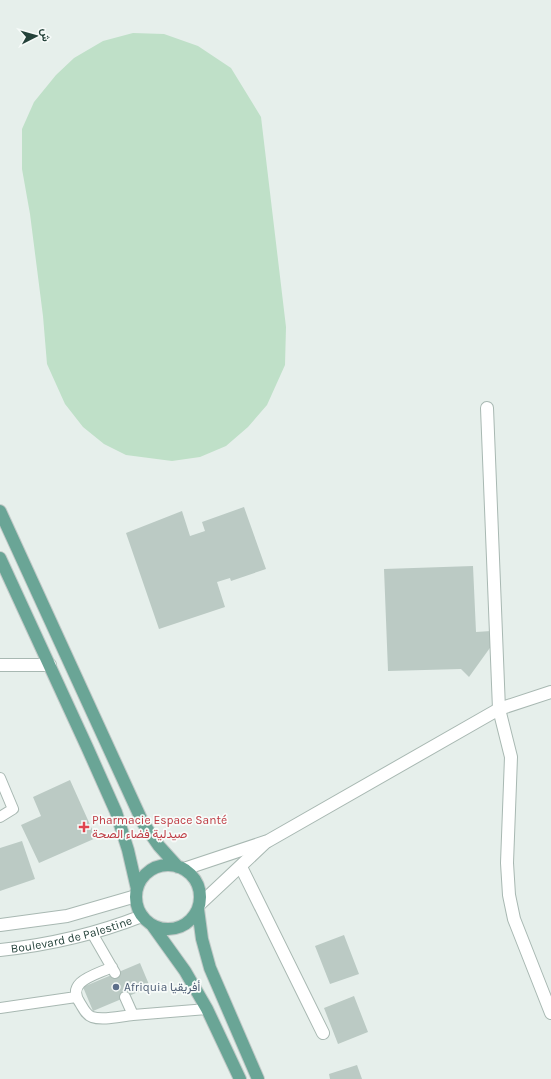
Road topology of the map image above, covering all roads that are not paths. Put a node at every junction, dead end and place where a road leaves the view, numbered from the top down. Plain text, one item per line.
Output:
1 (487, 408) dead end
2 (0, 511) edge
3 (0, 558) edge
4 (0, 665) edge
5 (50, 665) junction
6 (551, 692) edge
7 (499, 709) junction
8 (0, 778) edge
9 (0, 817) edge
10 (268, 841) junction
11 (241, 867) junction
12 (181, 868) junction
13 (136, 893) junction
14 (199, 906) junction
15 (142, 916) junction
16 (0, 925) edge
17 (152, 925) junction
18 (92, 933) junction
19 (0, 950) edge
20 (76, 997) junction
21 (125, 997) dead end
22 (0, 1008) edge
23 (207, 1009) junction
24 (551, 1013) edge
25 (133, 1015) junction
26 (324, 1033) dead end
27 (240, 1079) edge
28 (258, 1079) edge

1 - 7 street
2 - 12 main road
3 - 5 main road
4 - 5 street
5 - 13 main road
6 - 7 street
7 - 10 street
7 - 24 street
8 - 9 lane
10 - 11 street
10 - 12 street
11 - 14 street
11 - 26 street
12 - 13 main road
12 - 14 main road
13 - 15 main road
13 - 16 street, Boulevard de Palestine
14 - 17 main road
14 - 28 main road
15 - 17 main road
15 - 18 street, Boulevard de Palestine
17 - 23 main road
18 - 19 street, Boulevard de Palestine
18 - 20 lane
20 - 22 lane
20 - 25 lane
21 - 25 lane
23 - 25 lane
23 - 27 main road

